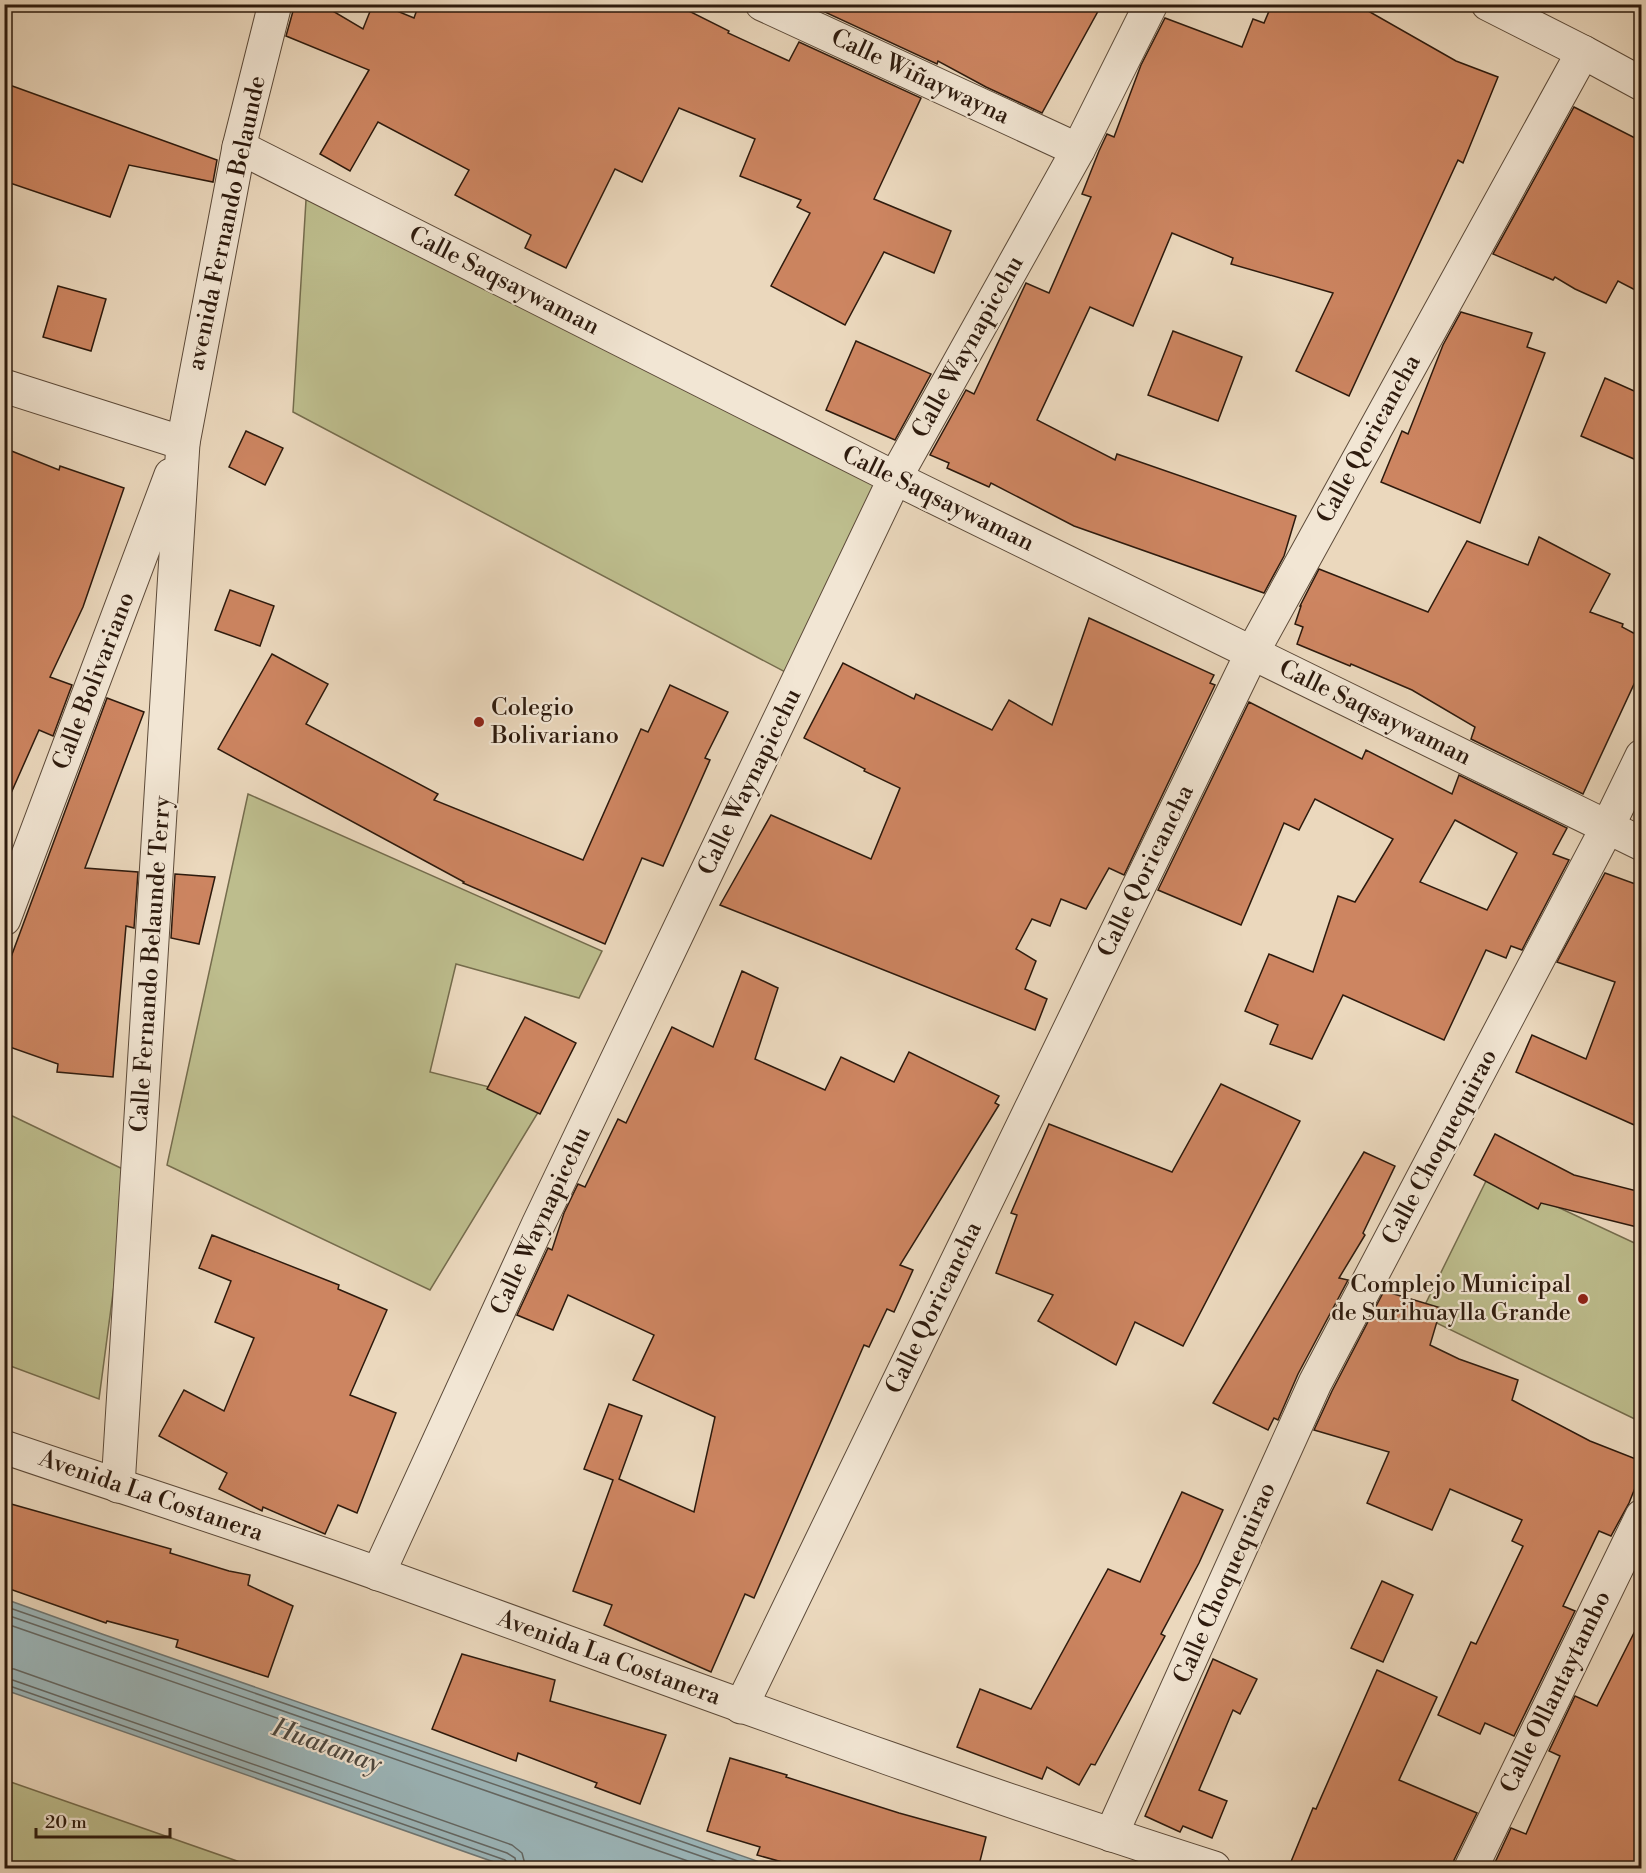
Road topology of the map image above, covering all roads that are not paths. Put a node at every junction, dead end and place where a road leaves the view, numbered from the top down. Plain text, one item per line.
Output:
1 (275, 4) edge
2 (762, 4) edge
3 (1151, 4) edge
4 (1488, 4) edge
5 (1583, 52) junction
6 (1641, 84) edge
7 (238, 147) junction
8 (1078, 150) junction
9 (4, 386) edge
10 (183, 443) junction
11 (896, 478) junction
12 (1252, 652) junction
13 (1641, 756) edge
14 (1607, 828) junction
15 (1641, 844) edge
16 (4, 919) edge
17 (4, 1447) edge
18 (118, 1486) junction
19 (1641, 1516) edge
20 (378, 1574) junction
21 (741, 1707) junction
22 (1111, 1836) junction
23 (1214, 1869) edge
24 (1471, 1869) edge

1 - 7 street, avenida Fernando Belaunde
2 - 8 street, Calle Wiñaywayna
3 - 8 street, Calle Waynapicchu
4 - 5 street
5 - 6 street
5 - 12 street, Calle Qoricancha
7 - 10 street, avenida Fernando Belaunde
7 - 11 street, Calle Saqsaywaman
8 - 11 street, Calle Waynapicchu
9 - 10 street
10 - 16 street, Calle Bolivariano
10 - 18 street, Calle Fernando Belaunde Terry
11 - 12 street, Calle Saqsaywaman
11 - 20 street, Calle Waynapicchu
12 - 14 street, Calle Saqsaywaman
12 - 21 street, Calle Qoricancha
13 - 14 street, Calle Choquequirao
14 - 15 street, Calle Saqsaywaman
14 - 22 street, Calle Choquequirao
17 - 18 street, Avenida La Costanera
18 - 20 street, Avenida La Costanera
19 - 24 street, Calle Ollantaytambo
20 - 21 street, Avenida La Costanera
21 - 22 street, Avenida La Costanera
22 - 23 street, Avenida La Costanera

